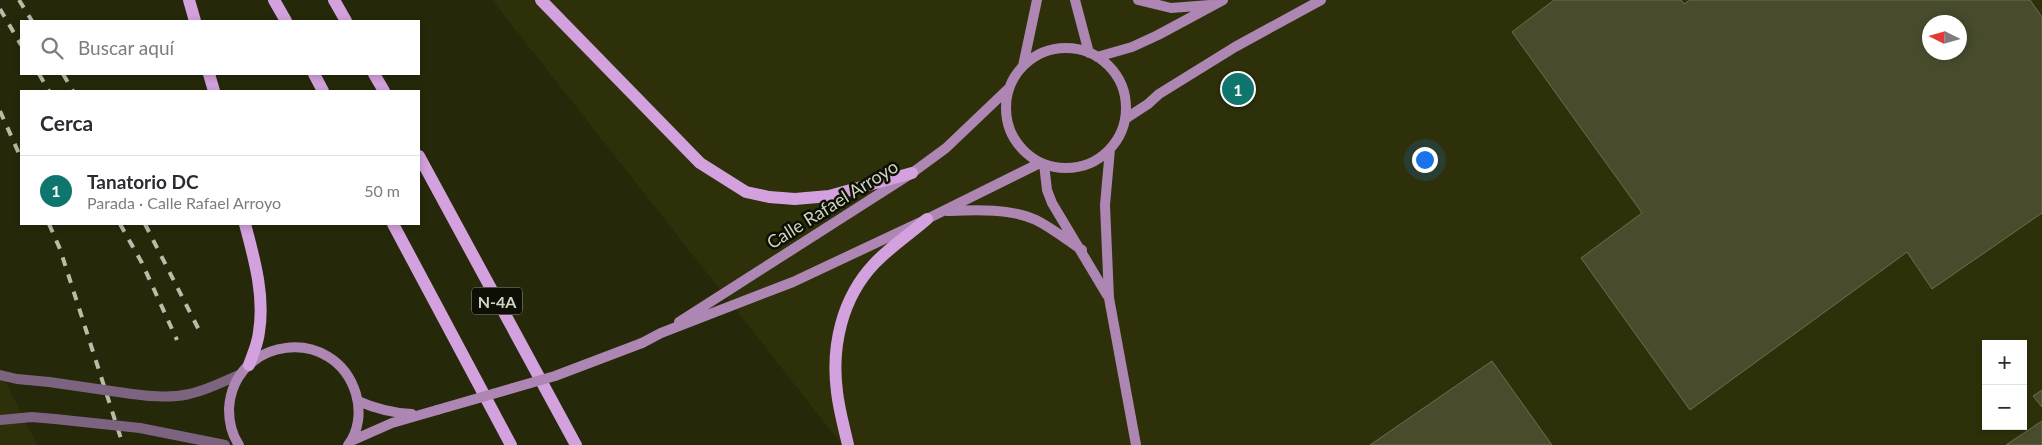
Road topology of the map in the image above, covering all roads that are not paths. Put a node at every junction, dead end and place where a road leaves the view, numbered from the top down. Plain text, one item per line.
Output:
1 (189, 0) edge
2 (274, 0) edge
3 (334, 0) edge
4 (541, 0) edge
5 (1037, 0) edge
6 (1075, 0) edge
7 (1138, 0) edge
8 (1321, 0) edge
9 (1219, 3) edge
10 (195, 20) edge
11 (285, 20) edge
12 (345, 20) edge
13 (1093, 55) junction
14 (1023, 66) junction
15 (209, 75) edge
16 (315, 75) edge
17 (375, 75) edge
18 (1009, 88) junction
19 (214, 90) edge
20 (322, 90) edge
21 (383, 90) edge
22 (1125, 119) junction
23 (1110, 149) junction
24 (420, 158) edge
25 (1042, 164) junction
26 (912, 173) junction
27 (941, 211) junction
28 (928, 219) junction
29 (245, 225) edge
30 (394, 225) edge
31 (1082, 250) junction
32 (1109, 298) junction
33 (661, 333) junction
34 (245, 370) junction
35 (0, 375) edge
36 (358, 401) junction
37 (418, 414) junction
38 (0, 420) edge
39 (350, 443) edge
40 (225, 445) edge
41 (238, 445) edge
42 (511, 445) edge
43 (576, 445) edge
44 (848, 445) edge
45 (1136, 445) edge

1 - 10 main road
2 - 11 main road
3 - 12 main road
4 - 26 main road
5 - 14 street
6 - 13 street
7 - 9 street
8 - 22 street
9 - 13 street
13 - 14 street
13 - 22 street
14 - 18 street
15 - 19 main road
16 - 20 main road
17 - 21 main road
18 - 25 street
18 - 26 street, Calle Rafael Arroyo
22 - 23 street
23 - 25 street
23 - 32 street
24 - 43 main road, N-4A
25 - 27 street, Calle Rafael Arroyo
25 - 31 street
26 - 33 street, Calle Rafael Arroyo
27 - 28 street, Calle Rafael Arroyo
27 - 31 street
28 - 33 street, Calle Rafael Arroyo
28 - 44 main road
29 - 34 main road
30 - 42 main road
31 - 32 street
32 - 45 street
33 - 37 street, Calle Rafael Arroyo, bridge
34 - 35 street, bridge
34 - 36 street
34 - 41 street
36 - 37 street, Calle Rafael Arroyo
36 - 39 street
37 - 39 street, Calle Rafael Arroyo
38 - 40 street, bridge

